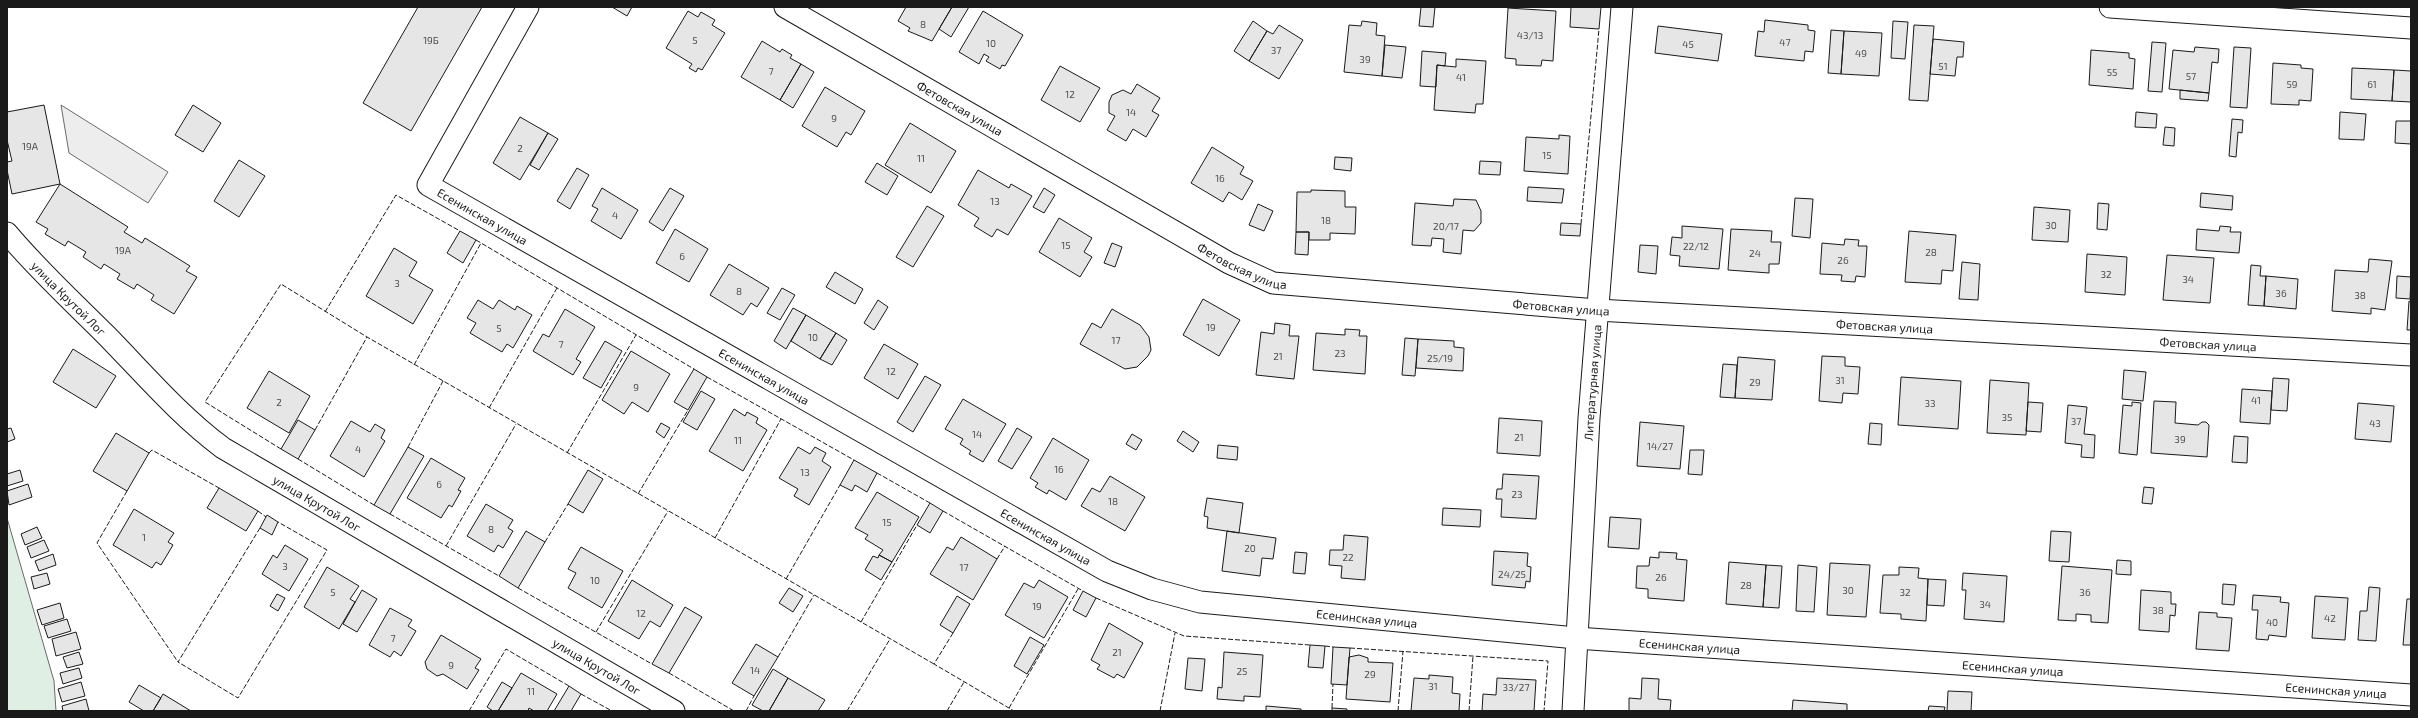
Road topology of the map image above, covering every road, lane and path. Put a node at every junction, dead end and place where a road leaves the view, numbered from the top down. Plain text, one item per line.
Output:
1 (528, 7) edge
2 (785, 7) edge
3 (1622, 7) edge
4 (2110, 7) edge
5 (2411, 28) edge
6 (7, 233) edge
7 (1597, 310) junction
8 (2411, 354) edge
9 (1576, 638) junction
10 (2411, 695) edge
11 (674, 711) edge
12 (1573, 711) edge

1 - 9 street, Есенинская улица
2 - 7 street, Фетовская улица
3 - 7 street, Литературная улица
4 - 5 street
6 - 11 street, улица Крутой Лог
7 - 8 street, Фетовская улица
7 - 9 street, Литературная улица
9 - 10 street, Есенинская улица
9 - 12 street, Литературная улица

